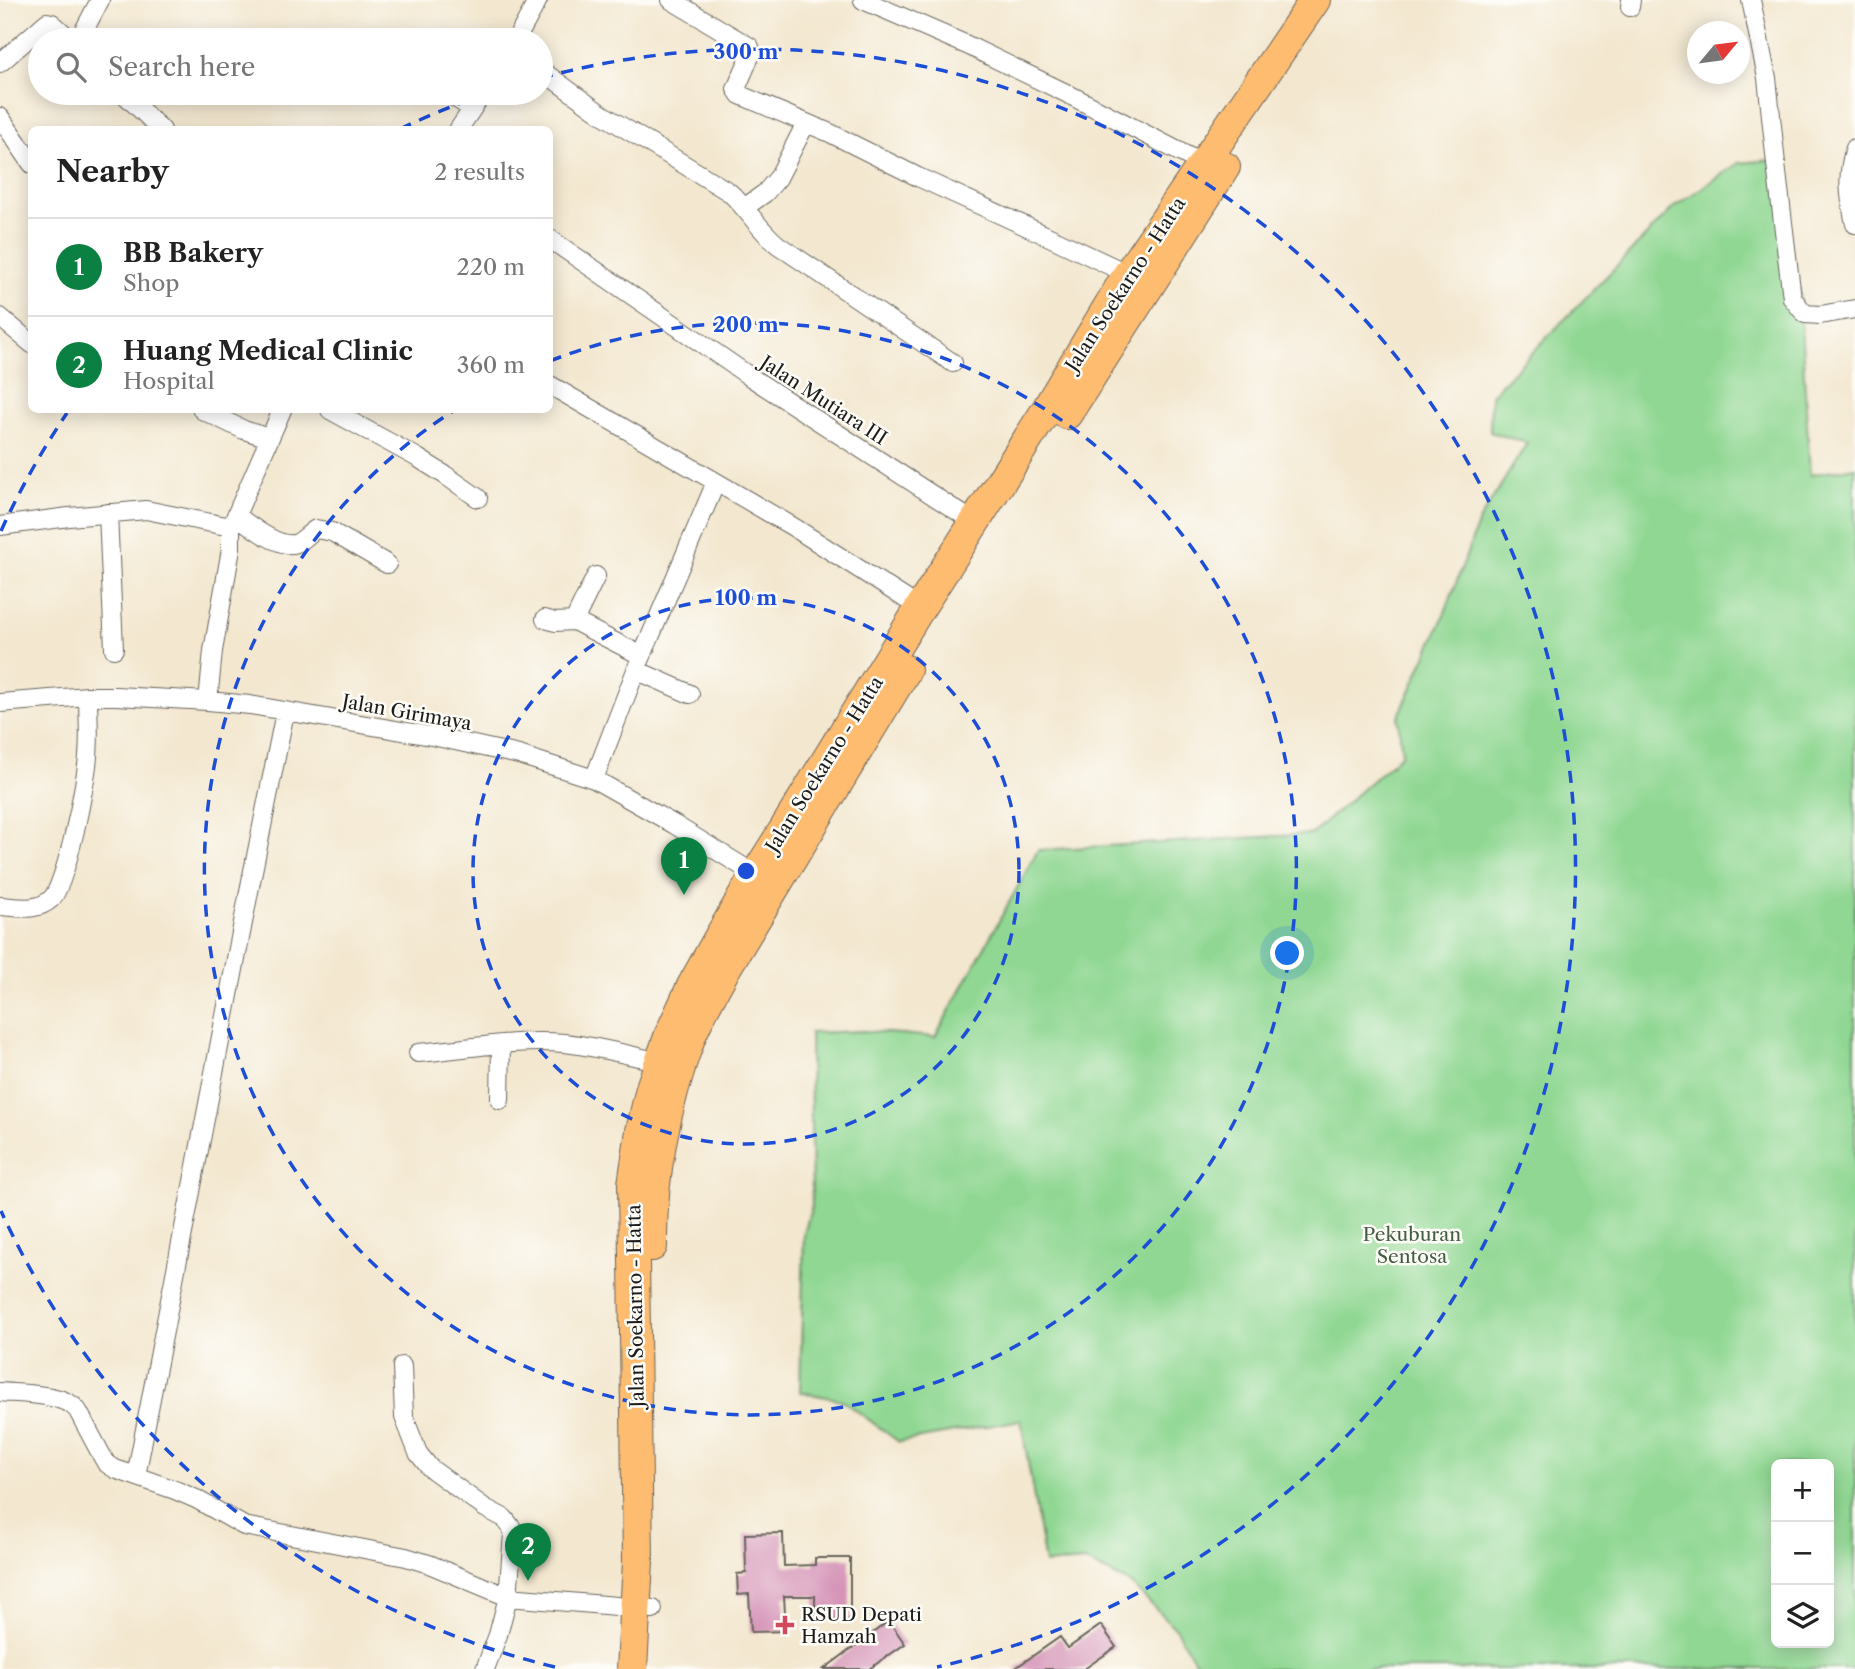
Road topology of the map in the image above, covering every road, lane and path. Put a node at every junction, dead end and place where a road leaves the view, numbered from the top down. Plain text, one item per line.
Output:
1 (100, 0) edge
2 (538, 0) edge
3 (671, 0) edge
4 (863, 0) edge
5 (1315, 0) edge
6 (1334, 0) edge
7 (1751, 0) edge
8 (40, 28) edge
9 (58, 28) edge
10 (85, 28) edge
11 (523, 28) edge
12 (28, 39) edge
13 (0, 63) edge
14 (553, 79) edge
15 (136, 105) edge
16 (466, 105) edge
17 (475, 105) edge
18 (472, 109) junction
19 (0, 117) edge
20 (1244, 121) junction
21 (806, 123) junction
22 (158, 126) edge
23 (461, 126) edge
24 (1855, 148) edge
25 (28, 158) edge
26 (1203, 164) junction
27 (744, 208) junction
28 (1855, 224) edge
29 (553, 241) edge
30 (1128, 274) junction
31 (1855, 309) edge
32 (0, 317) edge
33 (28, 341) edge
34 (953, 363) dead end
35 (553, 387) edge
36 (208, 413) edge
37 (281, 413) edge
38 (336, 413) edge
39 (269, 438) junction
40 (716, 482) junction
41 (478, 498) dead end
42 (108, 513) junction
43 (233, 521) junction
44 (974, 522) junction
45 (0, 526) edge
46 (387, 564) dead end
47 (596, 576) dead end
48 (920, 608) junction
49 (545, 619) dead end
50 (574, 621) junction
51 (114, 649) dead end
52 (639, 663) junction
53 (690, 694) dead end
54 (88, 696) junction
55 (208, 701) junction
56 (0, 703) edge
57 (285, 712) junction
58 (594, 779) junction
59 (765, 880) junction
60 (0, 906) edge
61 (501, 1044) junction
62 (418, 1053) dead end
63 (660, 1062) junction
64 (500, 1100) dead end
65 (402, 1366) dead end
66 (0, 1392) edge
67 (136, 1476) junction
68 (508, 1597) junction
69 (645, 1608) junction
70 (485, 1669) edge
71 (632, 1669) edge
72 (650, 1669) edge

1 - 10 street
2 - 11 street
3 - 21 street
4 - 26 street
5 - 20 highway, Jalan Soekarno - Hatta
6 - 20 highway, Jalan Soekarno - Hatta
7 - 31 street
8 - 9 street
12 - 13 street
14 - 27 street
15 - 22 street
16 - 18 street
17 - 18 street
18 - 23 street
19 - 25 street
20 - 26 highway, Jalan Soekarno - Hatta
20 - 59 highway, Jalan Soekarno - Hatta
21 - 27 street
21 - 30 street
24 - 28 street
26 - 30 highway, Jalan Soekarno - Hatta
27 - 34 street
29 - 44 street, Jalan Mutiara III
30 - 44 highway, Jalan Soekarno - Hatta
32 - 33 street
35 - 40 street
36 - 39 street
37 - 39 street
38 - 41 street
39 - 43 street
40 - 48 street
40 - 52 street
42 - 43 street
42 - 45 street
42 - 51 street
43 - 46 street
43 - 55 street
44 - 48 highway, Jalan Soekarno - Hatta
47 - 50 street
48 - 59 highway, Jalan Soekarno - Hatta
49 - 50 street
50 - 52 street
52 - 53 street
52 - 58 street
54 - 55 street, Jalan Girimaya
54 - 56 street, Jalan Girimaya
54 - 60 street
55 - 57 street, Jalan Girimaya
57 - 58 street, Jalan Girimaya
57 - 67 street
58 - 59 street, Jalan Girimaya
59 - 63 highway, Jalan Soekarno - Hatta
59 - 69 highway, Jalan Soekarno - Hatta
61 - 62 street
61 - 63 street
61 - 64 street
63 - 69 highway, Jalan Soekarno - Hatta
65 - 68 street
66 - 67 street
67 - 68 street
68 - 69 street
68 - 70 street
69 - 71 highway, Jalan Soekarno - Hatta
69 - 72 highway, Jalan Soekarno - Hatta

